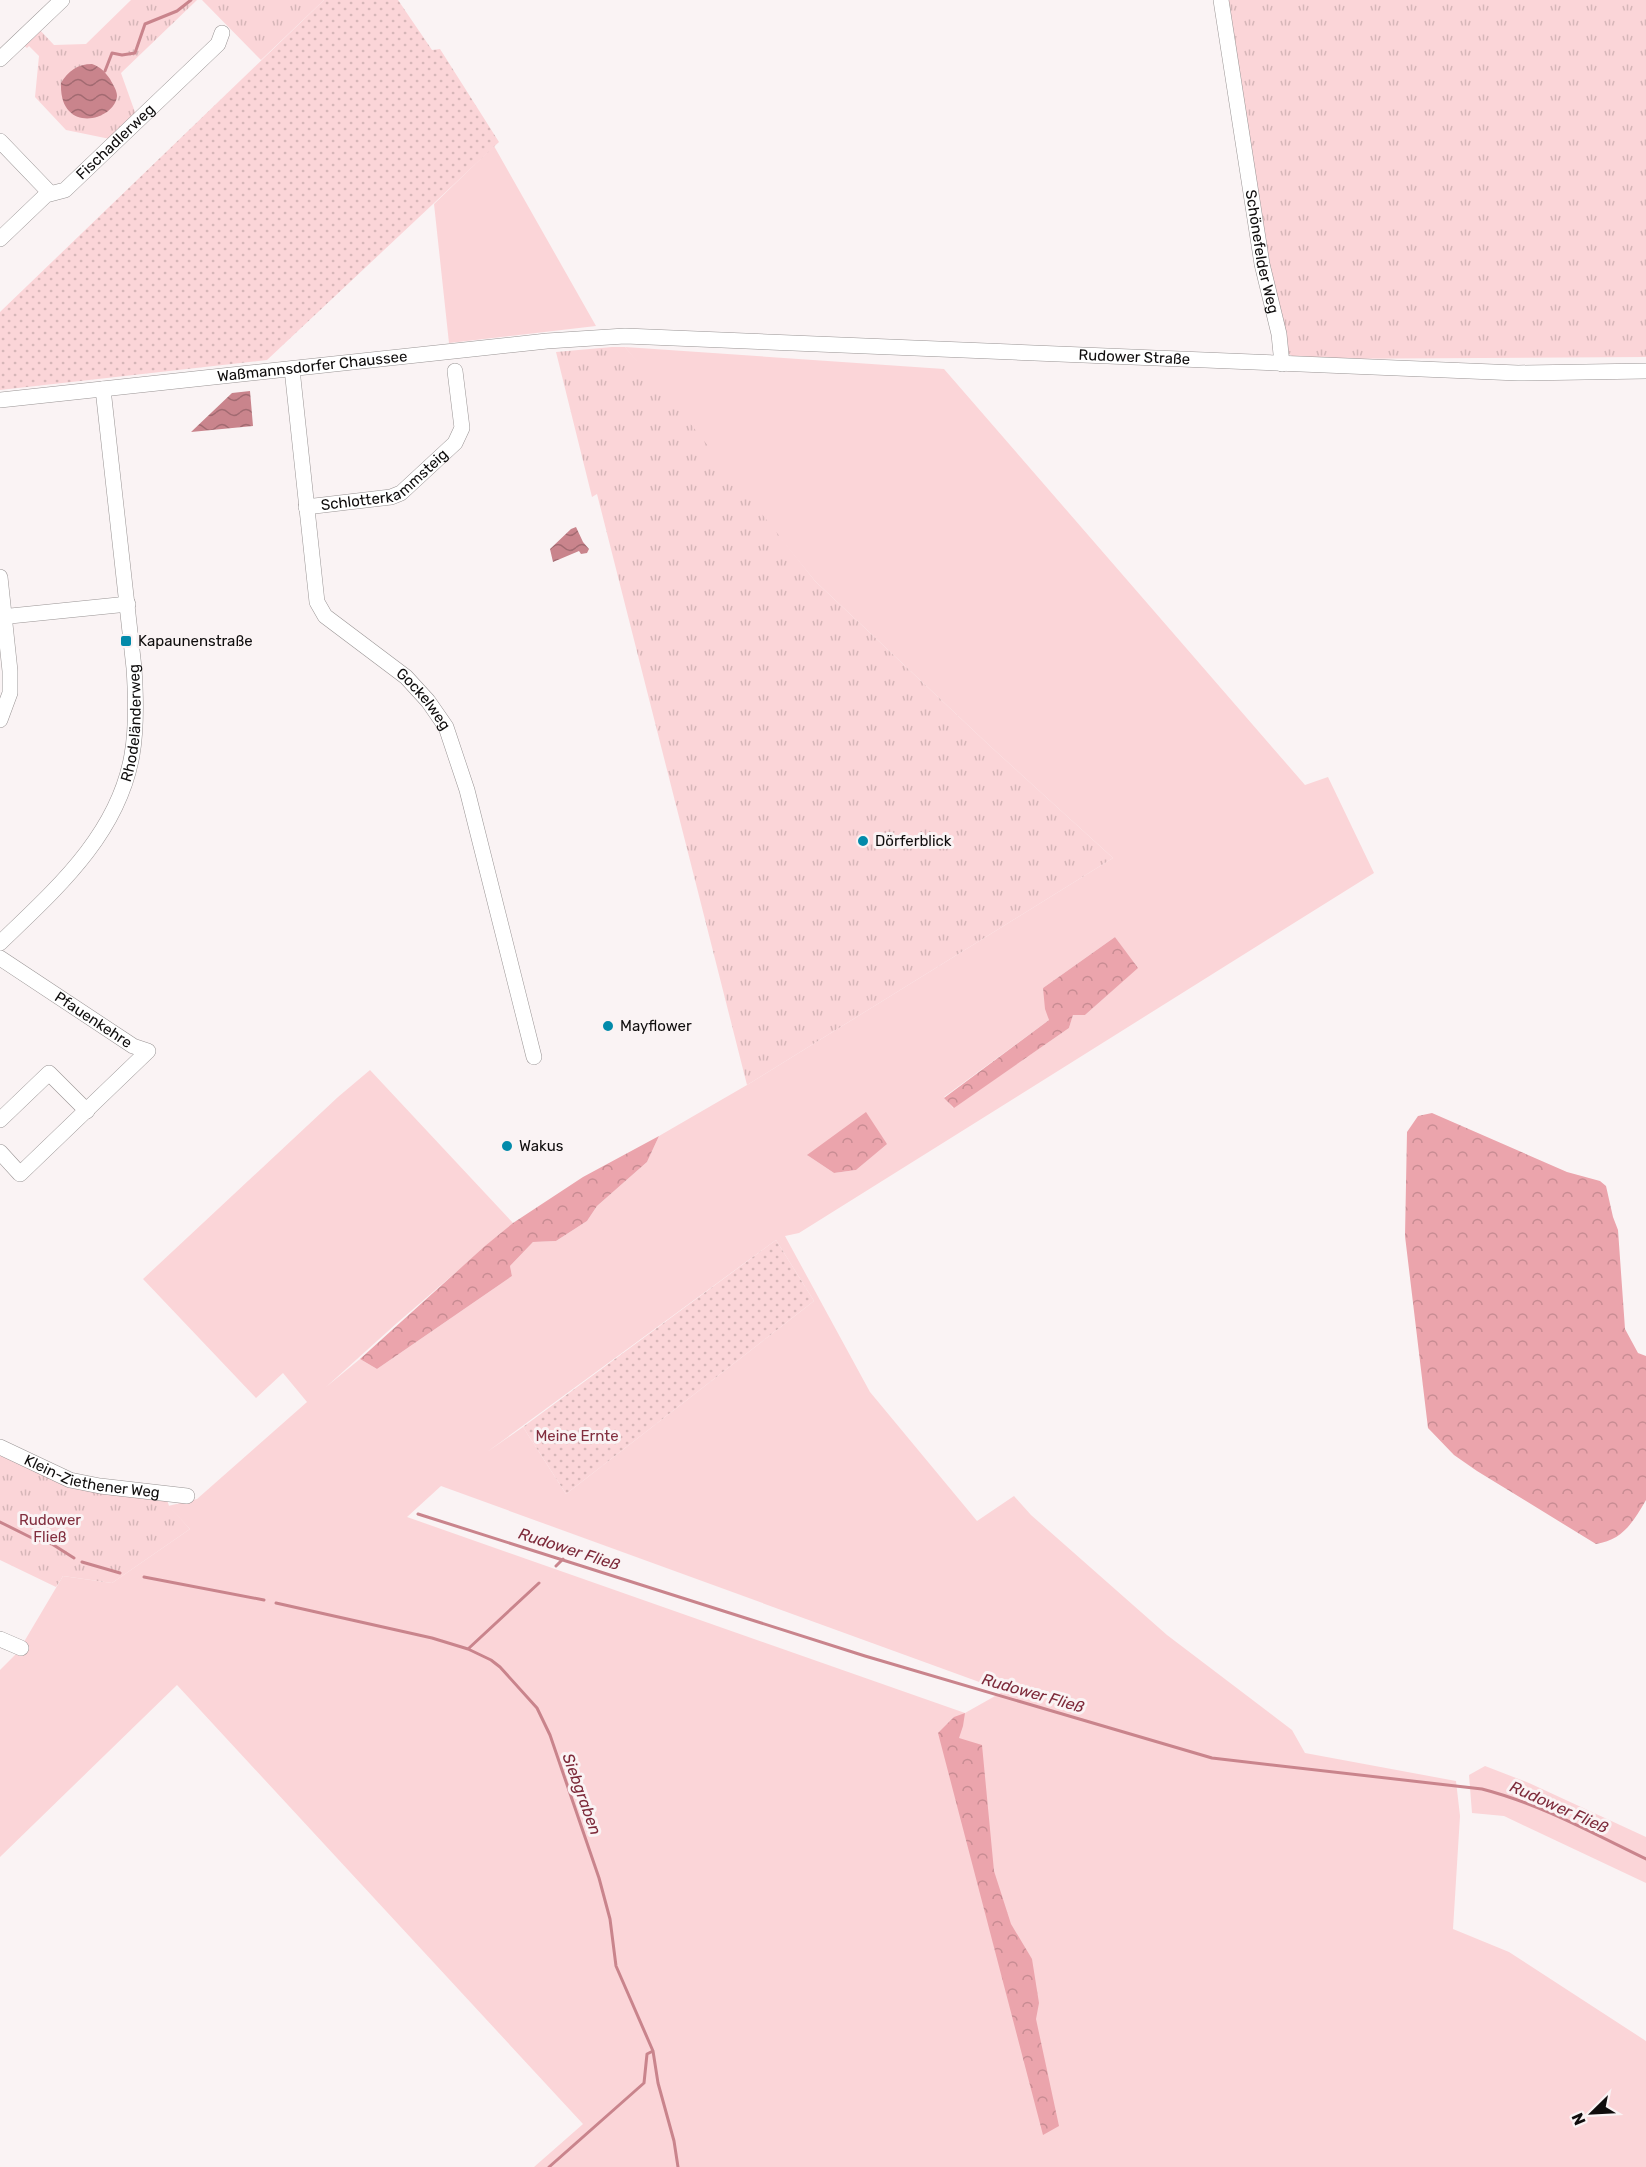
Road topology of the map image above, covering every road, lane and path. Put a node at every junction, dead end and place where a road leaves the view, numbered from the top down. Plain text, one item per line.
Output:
1 (49, 0) edge
2 (62, 0) edge
3 (1221, 0) edge
4 (222, 33) dead end
5 (0, 47) edge
6 (0, 59) edge
7 (0, 141) edge
8 (50, 193) junction
9 (0, 240) edge
10 (625, 336) joint
11 (1282, 364) junction
12 (292, 369) junction
13 (455, 371) dead end
14 (1646, 371) edge
15 (103, 389) junction
16 (0, 400) edge
17 (306, 507) junction
18 (0, 577) edge
19 (128, 604) junction
20 (2, 617) edge
21 (0, 720) edge
22 (0, 943) edge
23 (0, 958) edge
24 (534, 1057) dead end
25 (87, 1111) junction
26 (0, 1120) edge
27 (0, 1152) edge
28 (0, 1447) edge
29 (187, 1496) dead end
30 (0, 1639) edge
31 (21, 1648) dead end

1 - 5 street
2 - 6 street
3 - 11 street, Schönefelder Weg
4 - 8 street, Fischadlerweg
7 - 8 street
8 - 9 street, Fischadlerweg
10 - 11 street, Rudower Straße
10 - 12 street, Waßmannsdorfer Chaussee
11 - 14 street, Rudower Straße
12 - 15 street, Waßmannsdorfer Chaussee
12 - 17 street, Gockelweg
13 - 17 street, Schlotterkammsteig
15 - 16 street, Waßmannsdorfer Chaussee
15 - 19 street, Rhodeländerweg
17 - 24 street, Gockelweg
18 - 20 street
19 - 20 street
19 - 22 street, Rhodeländerweg
20 - 21 street
23 - 25 street, Pfauenkehre
25 - 26 street
25 - 27 street, Pfauenkehre
28 - 29 street, Klein-Ziethener Weg
30 - 31 street

